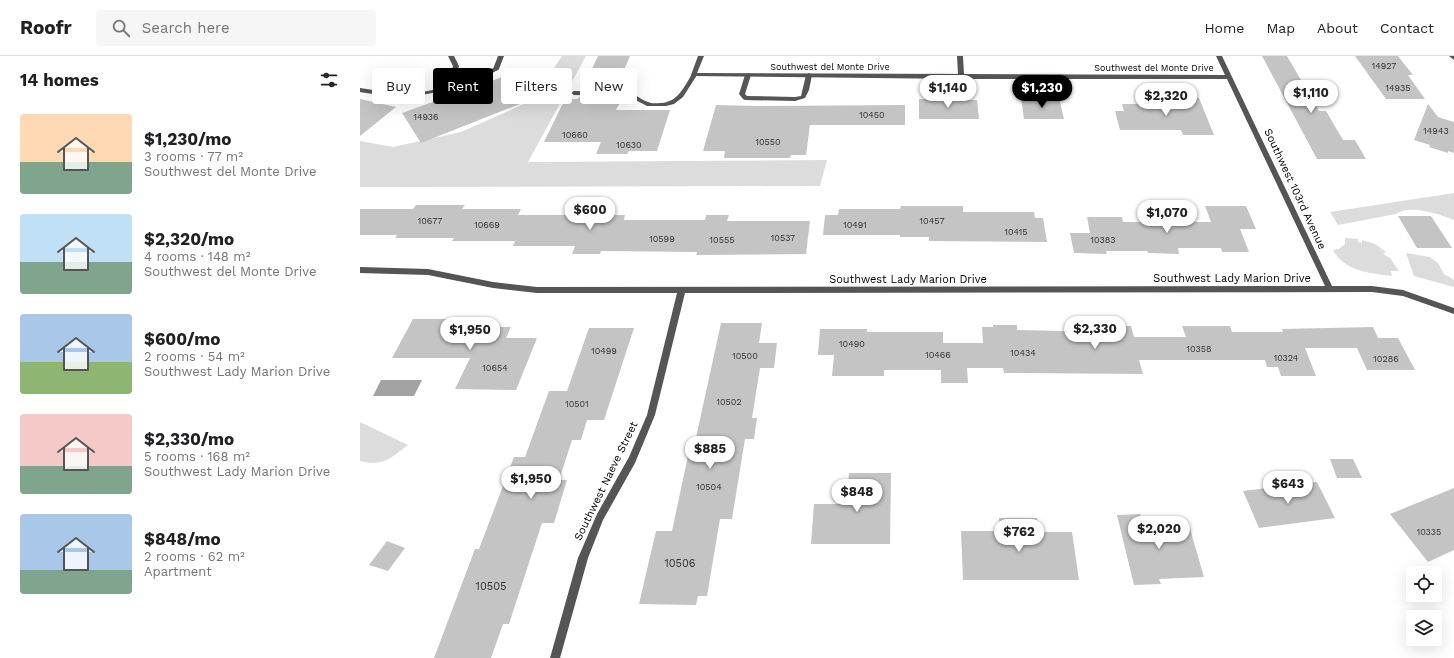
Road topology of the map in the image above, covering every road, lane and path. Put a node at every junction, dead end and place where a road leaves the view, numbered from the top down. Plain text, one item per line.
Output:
1 (451, 56) edge
2 (501, 56) edge
3 (700, 56) edge
4 (960, 56) edge
5 (1219, 56) edge
6 (455, 68) edge
7 (493, 70) edge
8 (694, 75) junction
9 (748, 75) junction
10 (809, 76) junction
11 (961, 76) junction
12 (1229, 77) junction
13 (360, 90) edge
14 (433, 90) edge
15 (574, 93) dead end
16 (360, 270) edge
17 (682, 289) junction
18 (1330, 289) junction
19 (1454, 311) edge
20 (555, 658) edge

1 - 6 street
2 - 7 street
3 - 8 street
4 - 11 street
5 - 12 street, Southwest 103rd Avenue
8 - 9 street, Southwest del Monte Drive
8 - 15 street
9 - 10 street, Southwest del Monte Drive
9 - 10 street
10 - 11 street, Southwest del Monte Drive
11 - 12 street, Southwest del Monte Drive
12 - 18 street, Southwest 103rd Avenue
13 - 14 street
16 - 17 street, Southwest Lady Marion Drive
17 - 18 street, Southwest Lady Marion Drive
17 - 20 street, Southwest Naeve Street
18 - 19 street, Southwest Lady Marion Drive

